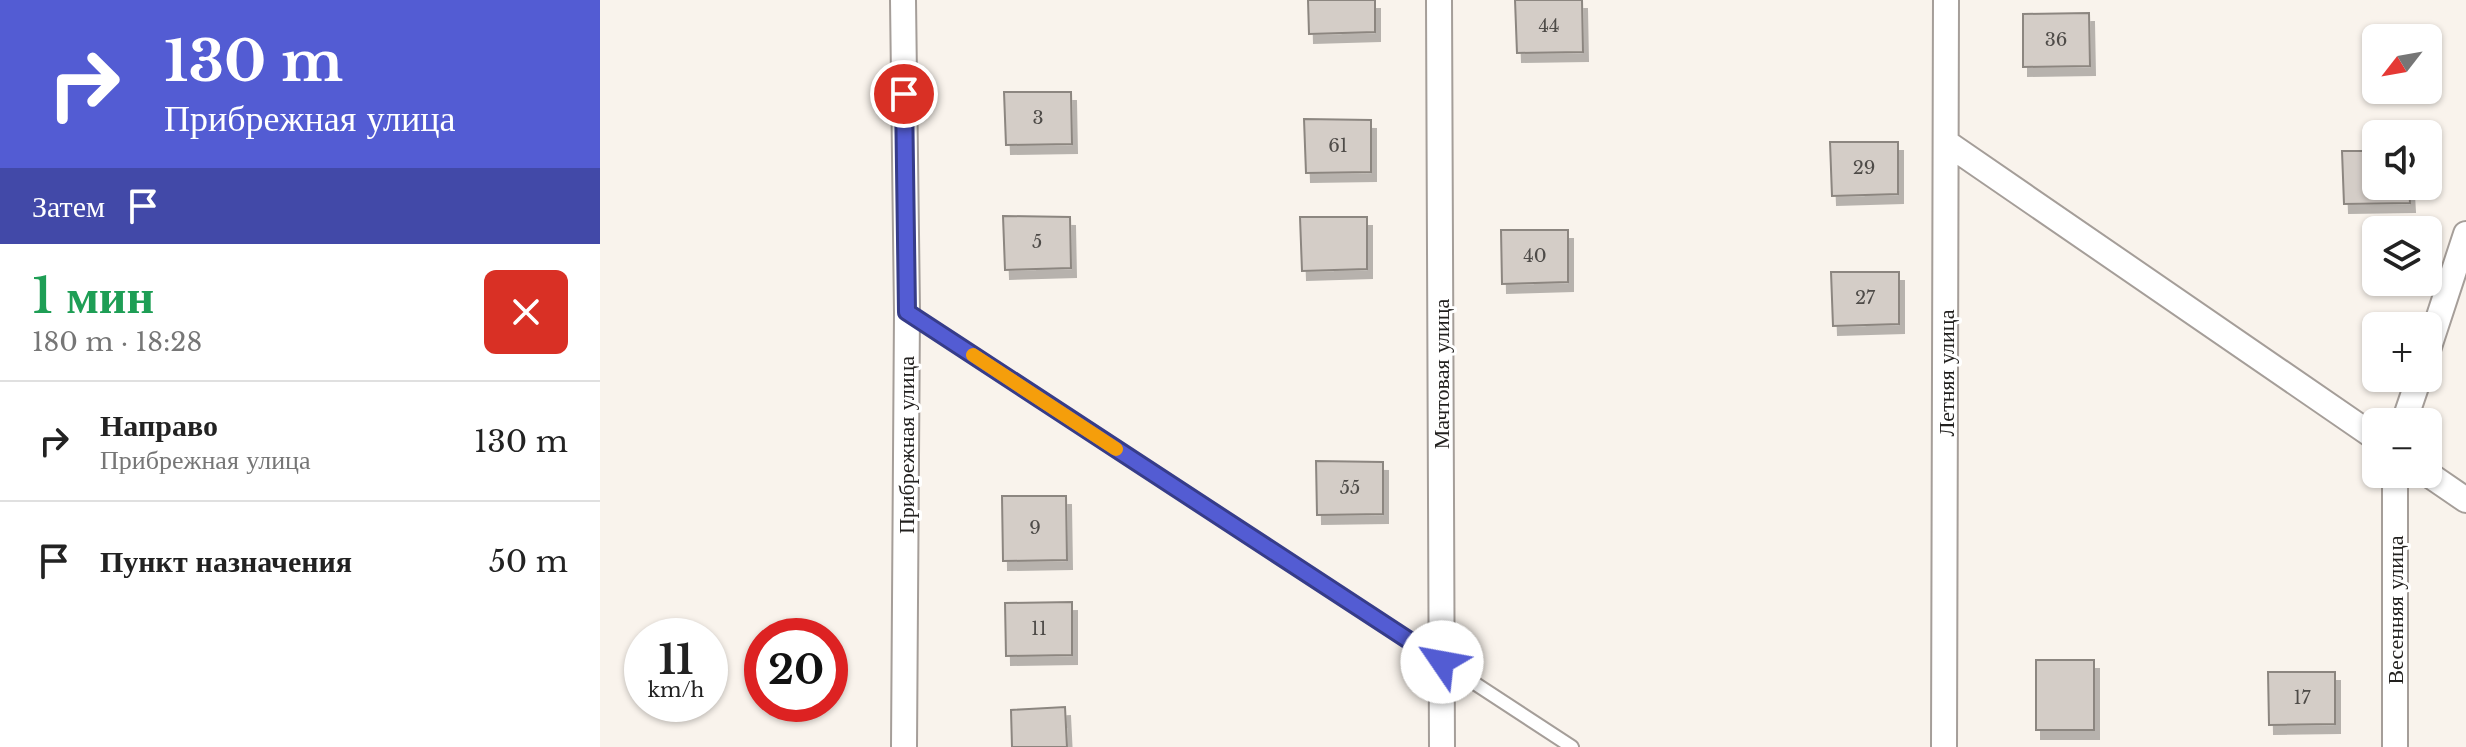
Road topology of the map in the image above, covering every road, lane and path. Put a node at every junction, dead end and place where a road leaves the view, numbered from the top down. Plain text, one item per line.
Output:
1 (903, 0) edge
2 (1439, 0) edge
3 (1946, 0) edge
4 (1947, 143) junction
5 (2466, 234) edge
6 (907, 312) junction
7 (2440, 312) edge
8 (2362, 428) edge
9 (2442, 484) edge
10 (2395, 488) edge
11 (2466, 500) edge
12 (1442, 662) junction
13 (904, 747) edge
14 (1442, 747) edge
15 (1572, 747) edge
16 (1944, 747) edge
17 (2395, 747) edge

1 - 6 street, Прибрежная улица
2 - 12 street, Мачтовая улица
3 - 4 street, Летняя улица
4 - 8 street
4 - 16 street, Летняя улица
5 - 7 street
6 - 12 lane
6 - 13 street, Прибрежная улица
9 - 11 street
10 - 17 street, Весенняя улица
12 - 14 street, Мачтовая улица
12 - 15 lane

